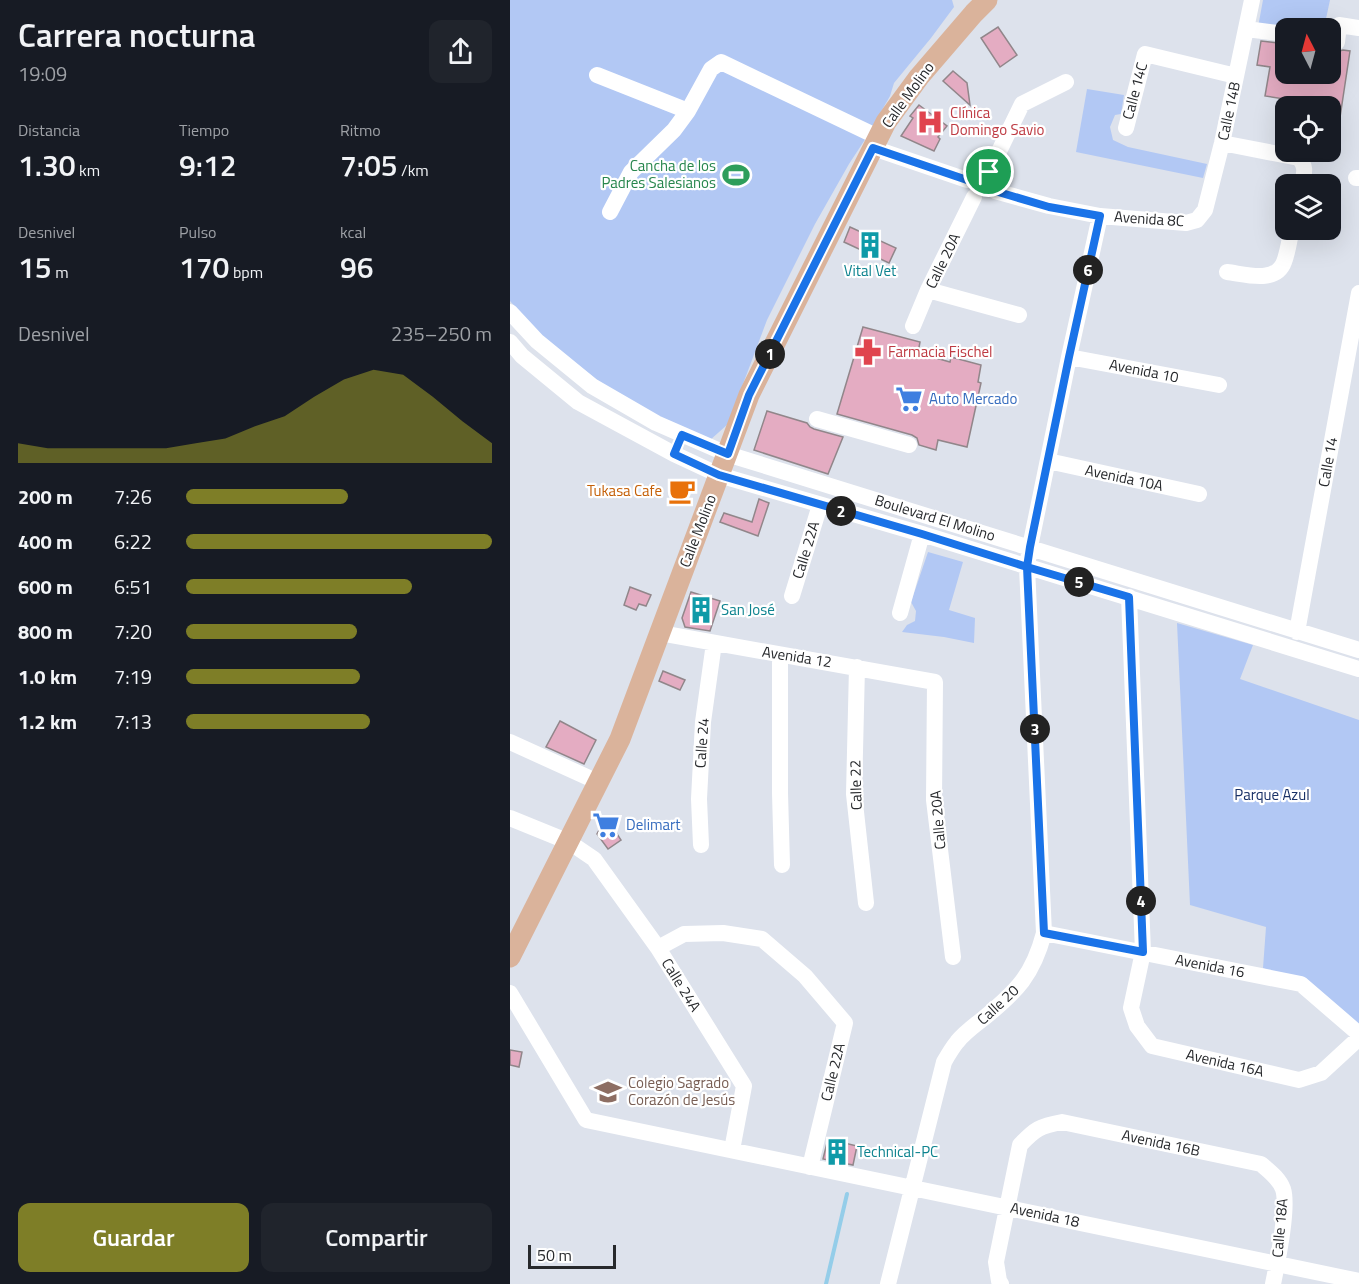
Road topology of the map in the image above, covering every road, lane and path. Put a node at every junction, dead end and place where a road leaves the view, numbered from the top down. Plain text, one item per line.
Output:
1 (1251, 0) edge
2 (978, 4) edge
3 (1341, 25) edge
4 (1359, 28) edge
5 (1246, 29) junction
6 (1275, 33) edge
7 (597, 75) dead end
8 (1236, 76) junction
9 (1066, 82) dead end
10 (688, 111) junction
11 (1126, 128) dead end
12 (876, 142) junction
13 (1222, 144) junction
14 (989, 172) junction
15 (1304, 174) edge
16 (967, 180) junction
17 (995, 191) junction
18 (974, 197) junction
19 (610, 212) dead end
20 (1100, 216) junction
21 (1197, 219) joint
22 (1290, 240) edge
23 (1227, 272) dead end
24 (928, 290) junction
25 (1359, 293) edge
26 (510, 312) edge
27 (1019, 315) dead end
28 (913, 326) dead end
29 (510, 342) edge
30 (1069, 357) junction
31 (1219, 386) dead end
32 (817, 419) dead end
33 (682, 435) junction
34 (909, 445) dead end
35 (674, 454) junction
36 (728, 454) junction
37 (1048, 461) junction
38 (719, 475) junction
39 (1199, 494) dead end
40 (820, 505) junction
41 (922, 534) junction
42 (1030, 547) junction
43 (1027, 567) junction
44 (792, 596) dead end
45 (1129, 597) junction
46 (900, 613) dead end
47 (1297, 632) junction
48 (660, 633) junction
49 (714, 643) junction
50 (1359, 650) edge
51 (780, 655) junction
52 (857, 667) junction
53 (1359, 669) edge
54 (935, 682) joint
55 (510, 742) edge
56 (598, 782) junction
57 (510, 818) edge
58 (569, 842) junction
59 (701, 845) dead end
60 (782, 865) dead end
61 (866, 903) dead end
62 (1044, 933) junction
63 (658, 948) junction
64 (1143, 952) junction
65 (510, 957) edge
66 (953, 957) dead end
67 (510, 993) edge
68 (1359, 1036) edge
69 (732, 1150) junction
70 (810, 1167) junction
71 (1274, 1174) joint
72 (911, 1188) junction
73 (1006, 1208) junction
74 (1277, 1263) junction
75 (1359, 1281) edge
76 (888, 1284) edge
77 (1001, 1284) edge
78 (1273, 1284) edge

1 - 5 street, Calle 14B
2 - 12 main road, Calle Molino
3 - 4 street
5 - 6 street
5 - 8 street, Calle 14B
7 - 10 street
8 - 11 street, Calle 14C
8 - 13 street, Calle 14B
9 - 14 street
10 - 12 street
10 - 19 street
12 - 16 street
12 - 36 main road, Calle Molino
13 - 15 street
13 - 21 street, Calle 14B
14 - 16 street
14 - 17 street
16 - 18 street
17 - 18 street
17 - 20 street, Avenida 8C
18 - 24 street, Calle 20A
20 - 21 street, Avenida 8C
20 - 30 street, Calle 20
22 - 23 street
24 - 27 street
24 - 28 street, Calle 20A
25 - 47 street, Calle 14
26 - 33 street, Boulevard El Molino
29 - 35 street, Boulevard El Molino
30 - 31 street, Avenida 10
30 - 37 street, Calle 20
32 - 34 street
33 - 35 street
33 - 36 street, Boulevard El Molino
35 - 38 street, Boulevard El Molino
36 - 38 main road, Calle Molino
36 - 42 street, Boulevard El Molino
37 - 39 street, Avenida 10A
37 - 42 street, Calle 20
38 - 40 street, Boulevard El Molino
38 - 48 main road, Calle Molino
40 - 41 street, Boulevard El Molino
40 - 44 street, Calle 22A
41 - 43 street, Boulevard El Molino
41 - 46 street
42 - 43 street, Calle 20
42 - 47 street, Boulevard El Molino
43 - 45 street, Boulevard El Molino
43 - 62 street, Calle 20
45 - 53 street, Boulevard El Molino
45 - 64 street
47 - 50 street, Boulevard El Molino
48 - 49 street, Avenida 12
48 - 56 main road, Calle Molino
49 - 51 street, Avenida 12
49 - 59 street, Calle 24
51 - 52 street, Avenida 12
51 - 60 street
52 - 54 street, Avenida 12
52 - 61 street, Calle 22
54 - 66 street, Calle 20A
55 - 56 street
56 - 58 main road, Calle Molino
57 - 58 street, Calle 24A
58 - 63 street, Calle 24A
58 - 65 main road, Calle Molino
62 - 64 street, Avenida 16
62 - 72 street, Calle 20
63 - 69 street, Calle 24A
63 - 70 street, Calle 22A
64 - 68 street, Avenida 16
64 - 68 street, Avenida 16A
67 - 69 street, Avenida 18
69 - 70 street, Avenida 18
70 - 72 street, Avenida 18
71 - 73 street, Avenida 16B
71 - 74 street, Calle 18A
72 - 73 street, Avenida 18
72 - 76 street, Calle 20
73 - 74 street, Avenida 18
73 - 77 street
74 - 75 street, Avenida 18
74 - 78 street, Calle 18A

